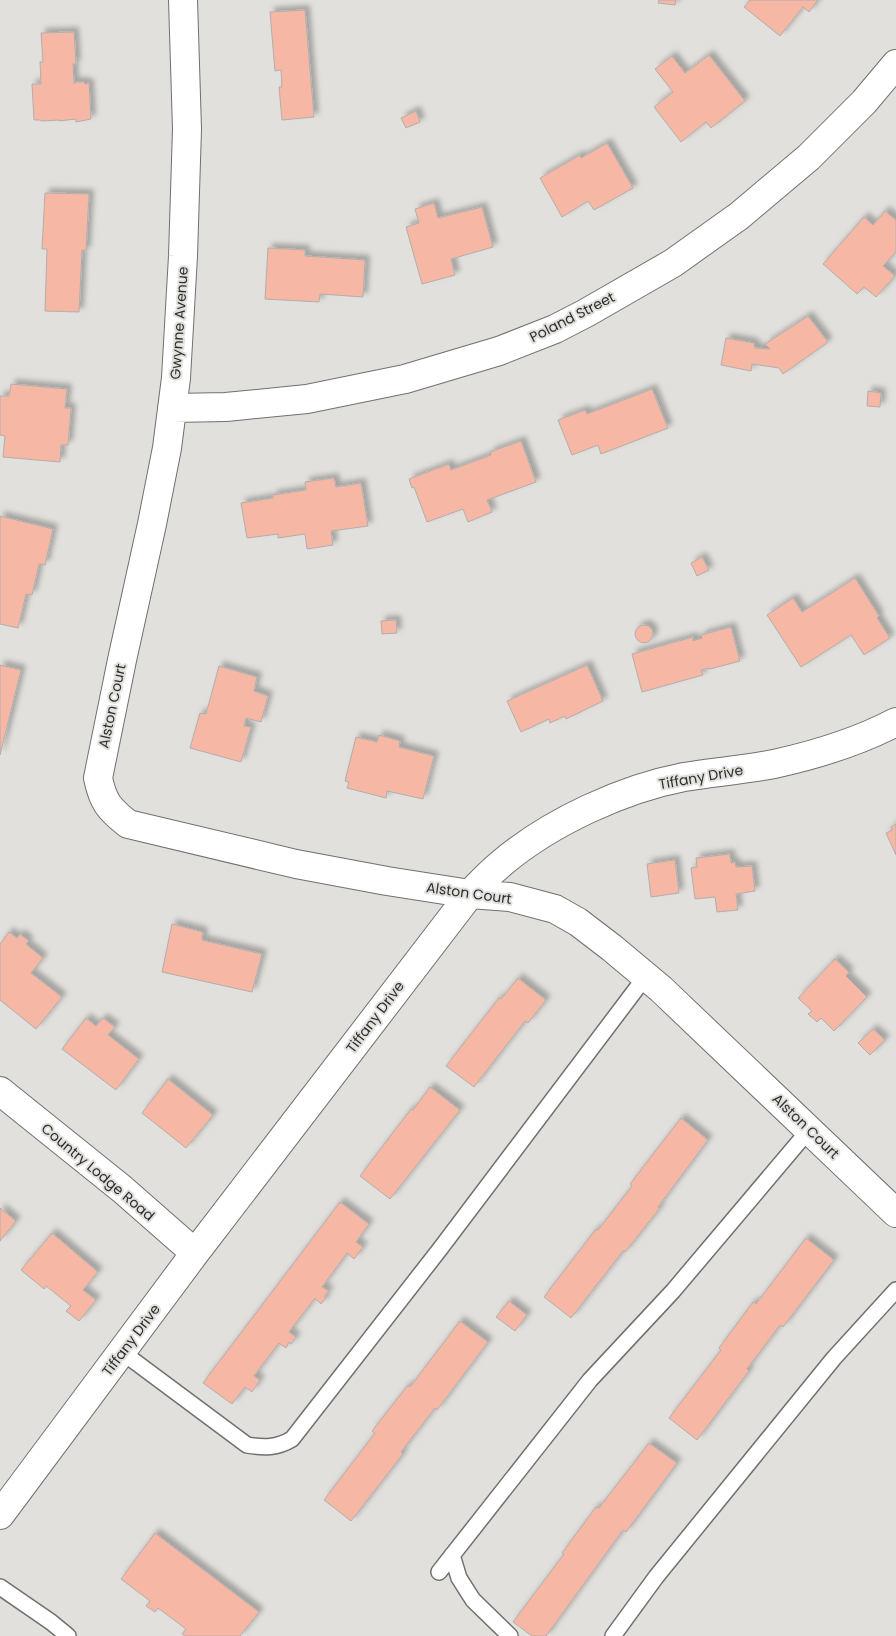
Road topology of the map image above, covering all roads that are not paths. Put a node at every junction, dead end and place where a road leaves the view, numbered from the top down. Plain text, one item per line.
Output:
1 (183, 0) edge
2 (896, 64) edge
3 (172, 408) junction
4 (126, 642) joint
5 (896, 722) edge
6 (470, 894) junction
7 (646, 976) junction
8 (0, 1092) edge
9 (810, 1130) junction
10 (896, 1213) edge
11 (196, 1254) junction
12 (896, 1290) edge
13 (122, 1352) junction
14 (0, 1515) edge
15 (452, 1555) junction
16 (439, 1572) dead end
17 (0, 1587) edge
18 (68, 1636) edge
19 (510, 1636) edge
20 (613, 1636) edge

1 - 3 street, Gwynne Avenue
2 - 3 street, Poland Street
3 - 4 street, Gwynne Avenue
4 - 6 street, Alston Court
5 - 6 street, Tiffany Drive
6 - 7 street, Alston Court
6 - 11 street, Tiffany Drive
7 - 9 street, Alston Court
7 - 13 lane
8 - 11 street, Country Lodge Road
9 - 10 street, Alston Court
9 - 15 lane
11 - 13 street, Tiffany Drive
12 - 20 lane
13 - 14 street, Tiffany Drive
15 - 16 lane
15 - 19 lane
17 - 18 lane

